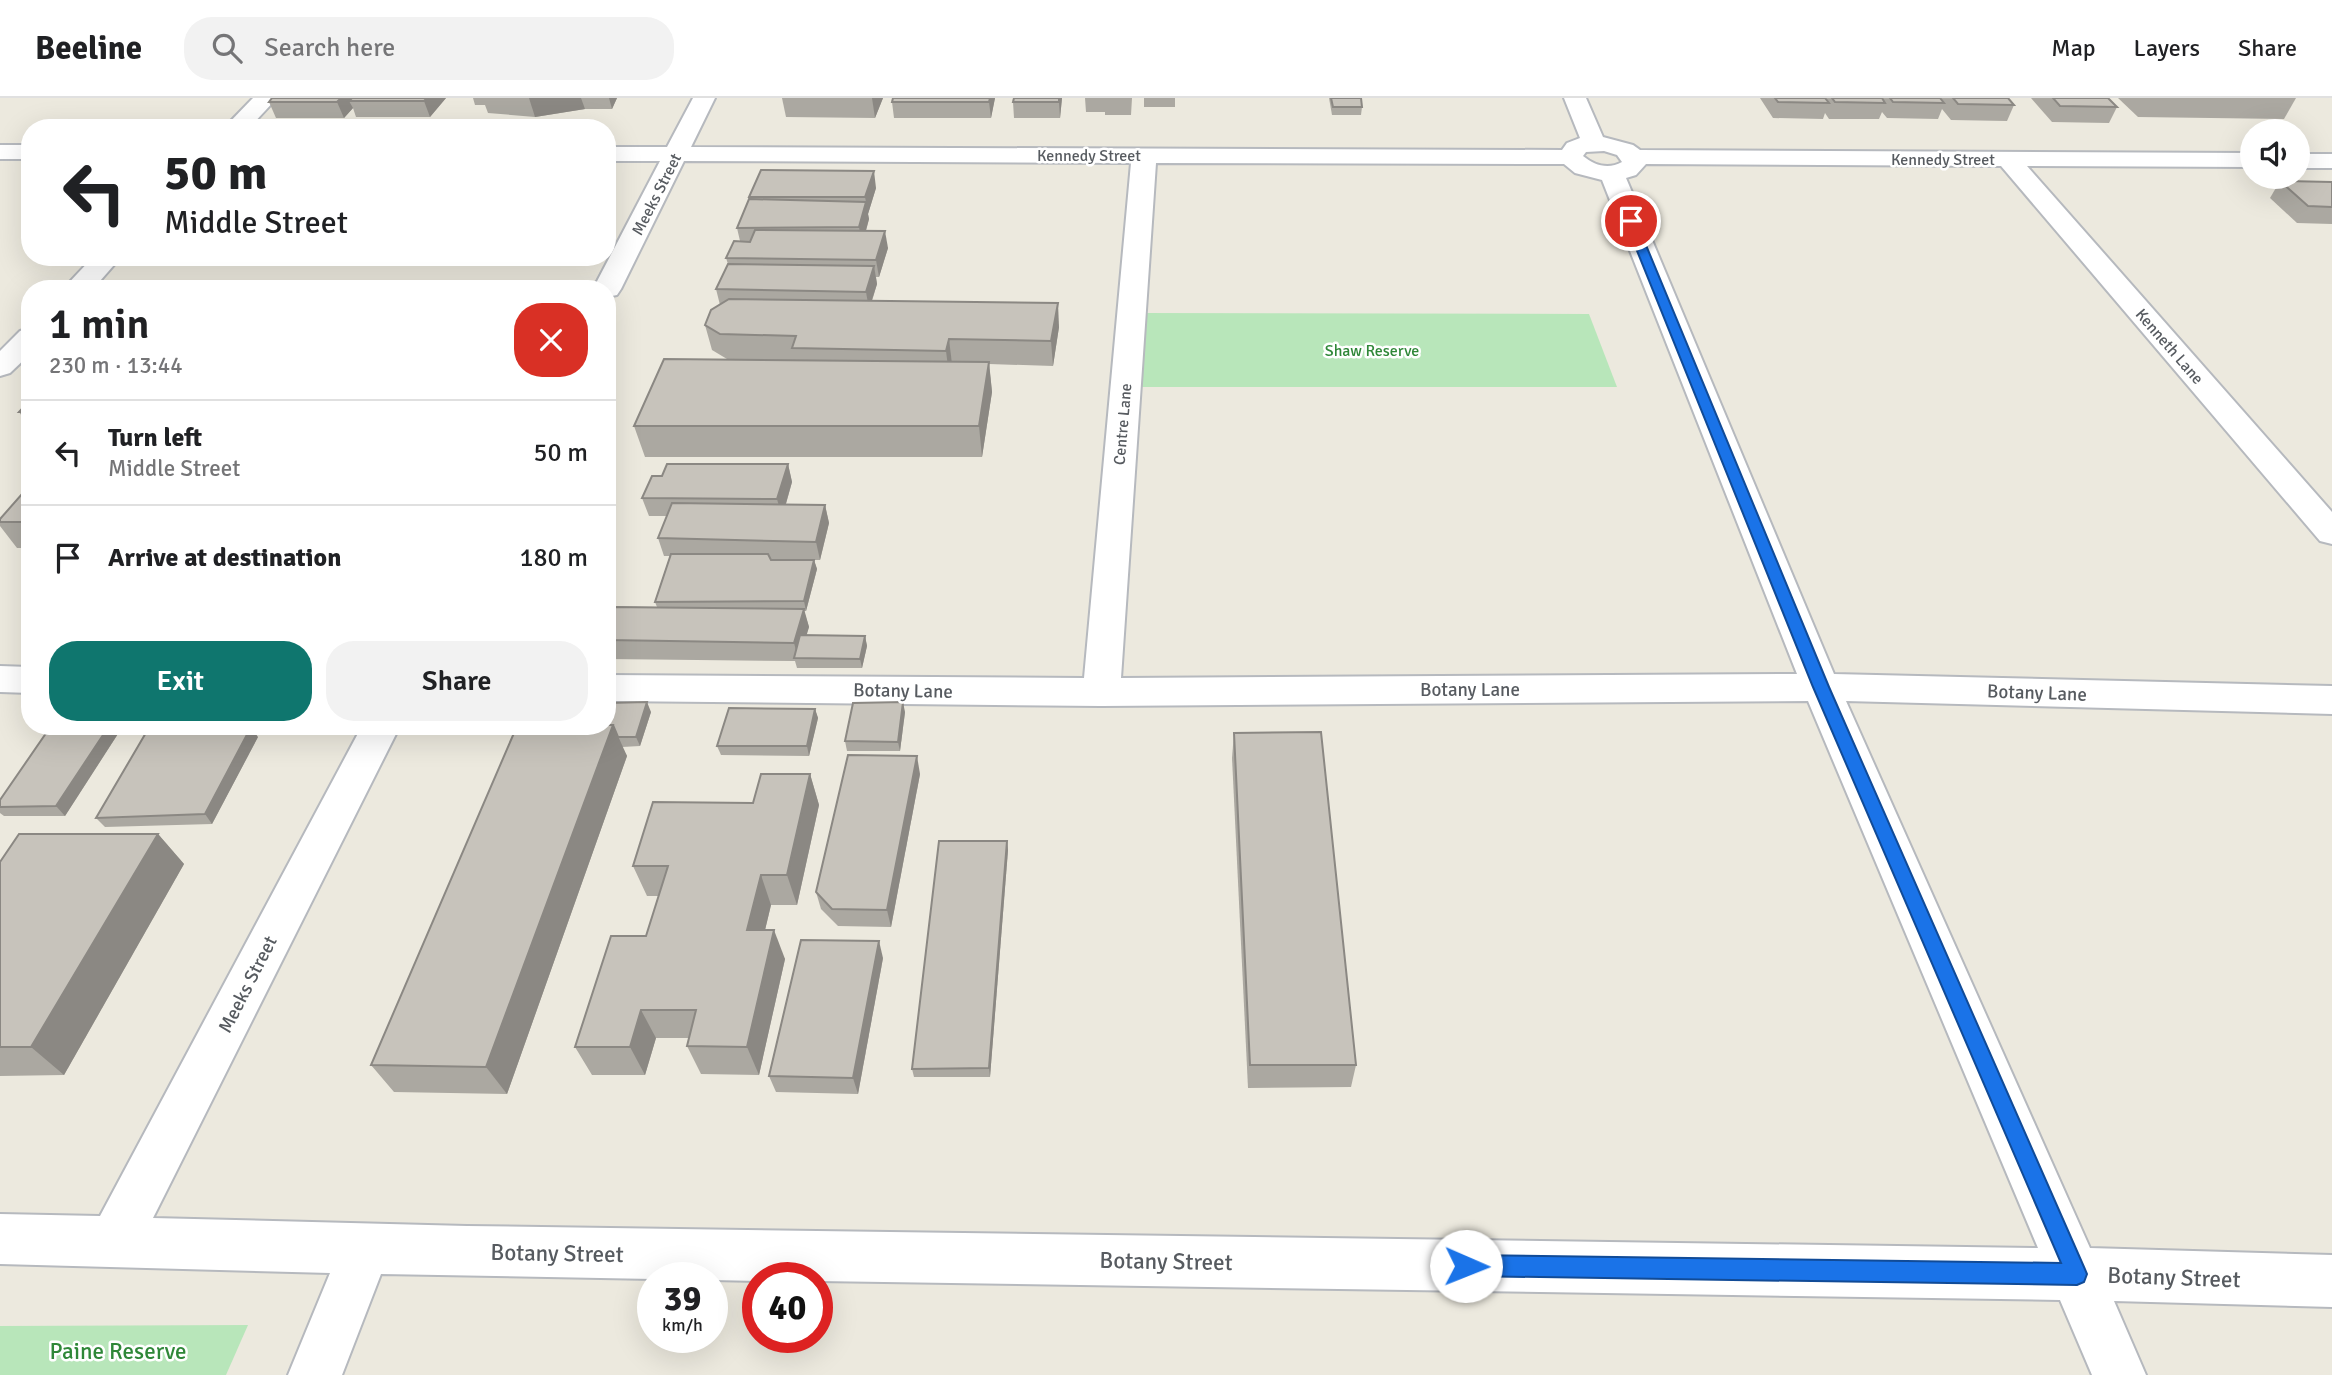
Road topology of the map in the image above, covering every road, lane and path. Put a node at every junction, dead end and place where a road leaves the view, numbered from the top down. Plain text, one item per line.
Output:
1 (266, 98) edge
2 (704, 98) edge
3 (1575, 98) edge
4 (245, 119) edge
5 (0, 152) edge
6 (21, 152) edge
7 (616, 154) edge
8 (676, 155) junction
9 (1144, 155) junction
10 (1570, 157) junction
11 (1613, 158) junction
12 (2008, 159) junction
13 (2240, 160) edge
14 (2310, 161) edge
15 (2332, 161) edge
16 (99, 266) edge
17 (86, 280) edge
18 (612, 280) edge
19 (21, 346) edge
20 (0, 367) edge
21 (2332, 533) edge
22 (0, 679) edge
23 (21, 680) edge
24 (1821, 687) junction
25 (616, 688) edge
26 (1101, 692) junction
27 (2332, 700) edge
28 (376, 735) edge
29 (0, 1239) edge
30 (114, 1242) junction
31 (365, 1250) junction
32 (2077, 1274) junction
33 (2332, 1281) edge
34 (315, 1375) edge
35 (2119, 1375) edge

1 - 4 street
2 - 8 street, Meeks Street
3 - 11 street
5 - 6 street
7 - 8 street, Kennedy Street
8 - 9 street, Kennedy Street
8 - 18 street, Meeks Street
9 - 10 street, Kennedy Street
9 - 26 street, Centre Lane
10 - 11 street
10 - 11 street
11 - 12 street, Kennedy Street
11 - 24 street
12 - 13 street, Kennedy Street
12 - 21 street, Kenneth Lane
14 - 15 street
16 - 17 street
19 - 20 street
22 - 23 street
24 - 26 street, Botany Lane
24 - 27 street, Botany Lane
24 - 32 street
25 - 26 street, Botany Lane
28 - 30 street, Meeks Street
29 - 30 street, Botany Street
30 - 31 street, Botany Street
31 - 32 street, Botany Street
31 - 34 street
32 - 33 street, Botany Street
32 - 35 street

